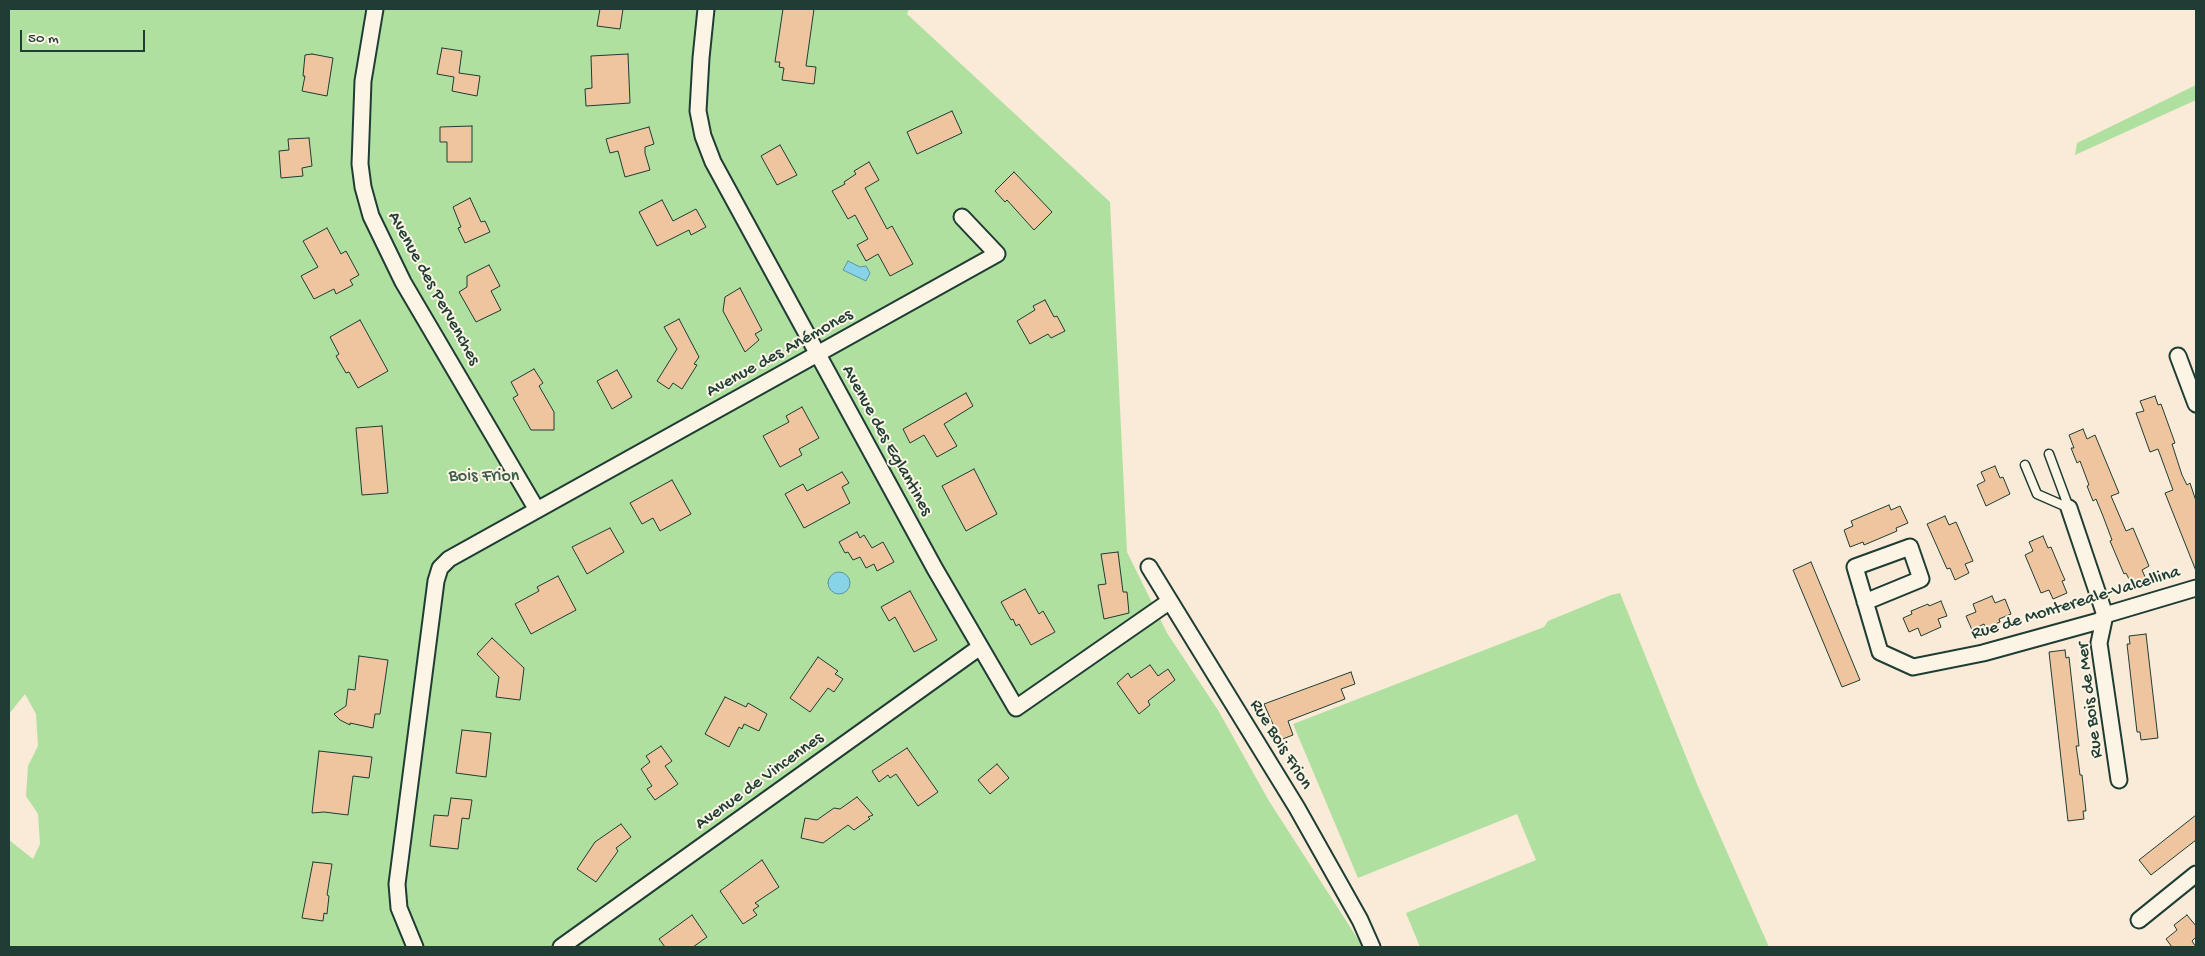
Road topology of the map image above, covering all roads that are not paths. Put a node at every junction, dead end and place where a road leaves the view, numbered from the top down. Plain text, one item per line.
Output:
1 (375, 9) edge
2 (706, 9) edge
3 (962, 217) dead end
4 (818, 355) junction
5 (2178, 356) dead end
6 (2196, 404) edge
7 (2049, 454) dead end
8 (2025, 465) dead end
9 (2069, 508) junction
10 (537, 510) junction
11 (1149, 566) dead end
12 (2196, 588) edge
13 (1170, 601) junction
14 (1865, 602) junction
15 (2105, 616) junction
16 (980, 647) junction
17 (2120, 780) dead end
18 (2196, 874) edge
19 (2139, 920) dead end
20 (415, 947) edge
21 (561, 947) edge
22 (1372, 947) edge

1 - 10 street, Avenue des Pervenches
2 - 4 street, Avenue des Eglantines
3 - 4 street, Avenue des Anémones
4 - 10 street, Avenue des Anémones
4 - 16 street, Avenue des Eglantines
5 - 6 street
7 - 9 lane
8 - 9 lane
9 - 15 street
10 - 20 street
11 - 13 street, Rue Bois Frion
12 - 15 street, Rue de Montereale-Valcellina
13 - 16 street, Avenue des Eglantines
13 - 22 street, Rue Bois Frion
14 - 14 street, Rue de Montereale-Valcellina
14 - 15 street, Rue de Montereale-Valcellina
15 - 17 street, Rue Bois de Mer
16 - 21 street, Avenue de Vincennes
18 - 19 street

